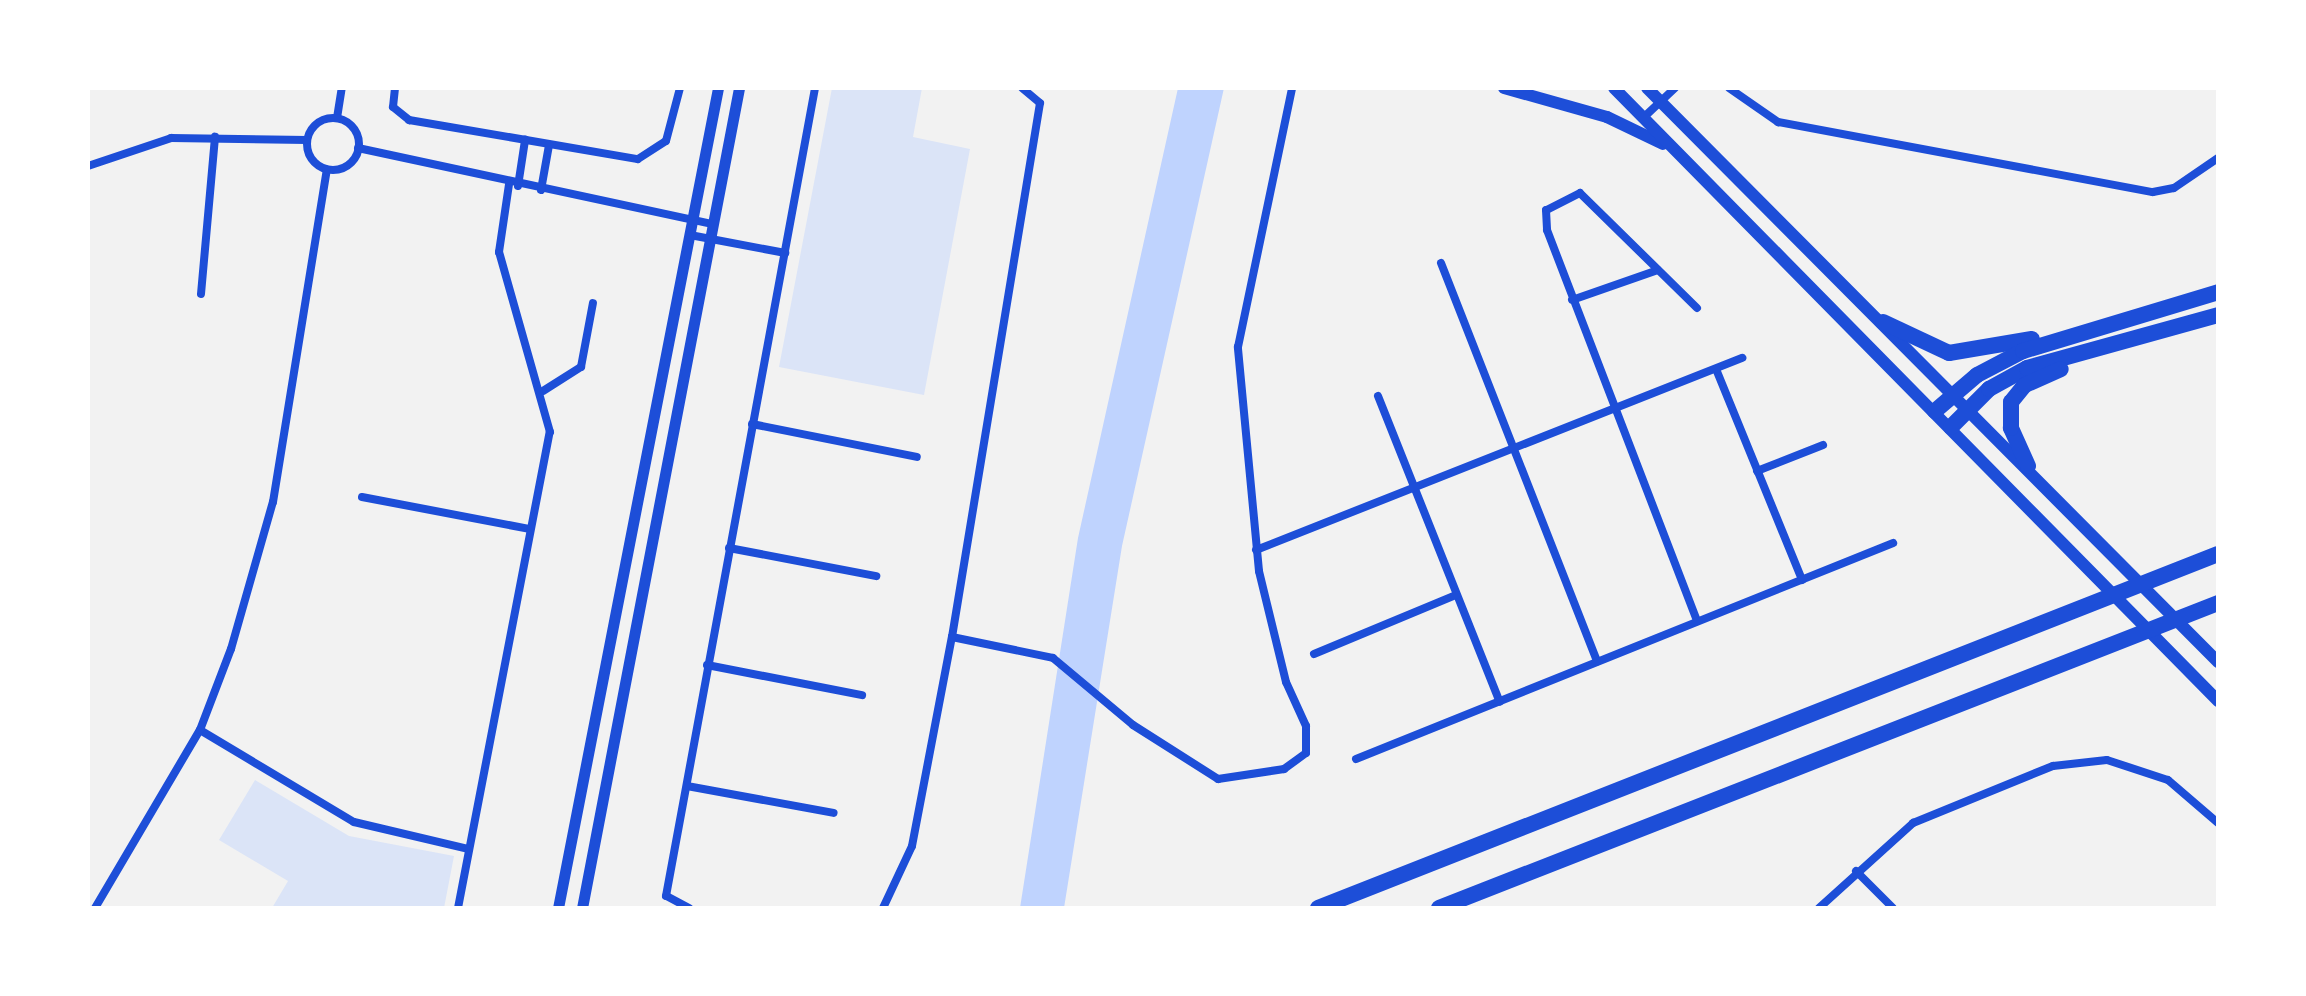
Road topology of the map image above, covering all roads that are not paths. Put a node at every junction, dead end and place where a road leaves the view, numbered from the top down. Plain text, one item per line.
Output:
1 (342, 88) edge
2 (395, 88) edge
3 (680, 88) edge
4 (718, 88) edge
5 (739, 88) edge
6 (815, 88) edge
7 (1022, 88) edge
8 (1292, 88) edge
9 (1504, 88) edge
10 (1614, 88) edge
11 (1647, 88) edge
12 (1675, 88) edge
13 (1729, 88) edge
14 (1661, 102) junction
15 (337, 118) junction
16 (1643, 118) junction
17 (215, 137) junction
18 (307, 140) junction
19 (525, 140) junction
20 (549, 145) junction
21 (358, 148) junction
22 (1676, 151) junction
23 (2218, 158) edge
24 (88, 166) edge
25 (327, 169) junction
26 (513, 185) junction
27 (541, 190) junction
28 (693, 220) junction
29 (714, 224) junction
30 (690, 235) junction
31 (711, 239) junction
32 (785, 253) junction
33 (1441, 263) dead end
34 (1658, 270) junction
35 (2218, 292) edge
36 (201, 294) dead end
37 (1572, 300) junction
38 (593, 303) dead end
39 (2179, 303) junction
40 (1697, 308) dead end
41 (2218, 315) edge
42 (1883, 322) junction
43 (2183, 325) junction
44 (1742, 358) dead end
45 (1716, 369) junction
46 (543, 391) junction
47 (1954, 393) junction
48 (1378, 396) dead end
49 (1969, 408) junction
50 (1615, 409) junction
51 (1935, 411) junction
52 (752, 424) junction
53 (1951, 427) junction
54 (1823, 445) dead end
55 (1516, 448) junction
56 (917, 457) dead end
57 (2028, 466) junction
58 (1757, 471) junction
59 (1413, 488) junction
60 (362, 497) dead end
61 (529, 529) junction
62 (1893, 543) dead end
63 (729, 548) junction
64 (1256, 550) junction
65 (2218, 554) edge
66 (876, 576) dead end
67 (1802, 580) junction
68 (1456, 595) junction
69 (2218, 603) edge
70 (1697, 621) junction
71 (952, 637) junction
72 (1314, 654) dead end
73 (1597, 662) junction
74 (2218, 662) edge
75 (707, 665) junction
76 (862, 695) dead end
77 (2213, 696) edge
78 (1500, 702) junction
79 (200, 730) junction
80 (1356, 759) dead end
81 (687, 786) junction
82 (834, 813) dead end
83 (2218, 823) edge
84 (468, 849) junction
85 (1856, 871) junction
86 (95, 908) edge
87 (458, 908) edge
88 (558, 908) edge
89 (582, 908) edge
90 (689, 908) edge
91 (883, 908) edge
92 (1318, 908) edge
93 (1439, 908) edge
94 (1819, 908) edge
95 (1893, 908) edge

1 - 15 street
2 - 19 street
3 - 20 street
4 - 28 street
5 - 29 street
6 - 32 street
7 - 71 street
8 - 64 street
9 - 22 main road
10 - 16 main road
11 - 14 main road
12 - 14 street
13 - 23 street
14 - 16 street
14 - 42 main road
15 - 18 street
15 - 21 street
16 - 22 main road
17 - 18 street
17 - 24 street
17 - 36 street
18 - 25 street
19 - 20 street
19 - 26 street
20 - 27 street
21 - 25 street
21 - 26 street
22 - 51 main road
25 - 79 street
26 - 27 street
26 - 46 street
27 - 28 street
28 - 29 street
28 - 30 street
29 - 31 street
30 - 31 street
30 - 88 street
31 - 32 street
31 - 89 street
32 - 52 street
33 - 55 street
34 - 37 street
34 - 37 street
34 - 40 street
35 - 39 highway
37 - 50 street
38 - 46 street
39 - 42 highway
39 - 47 highway
41 - 43 highway
42 - 47 main road
43 - 49 highway
43 - 57 highway
44 - 45 street
45 - 50 street
45 - 58 street
46 - 61 street
47 - 49 main road
47 - 51 highway
48 - 59 street
49 - 53 highway
49 - 57 main road
50 - 55 street
50 - 70 street
51 - 53 main road
52 - 56 street
52 - 63 street
53 - 77 main road
54 - 58 street
55 - 59 street
55 - 73 street
57 - 74 main road
58 - 67 street
59 - 64 street
59 - 68 street
60 - 61 street
61 - 84 street
62 - 67 street
63 - 66 street
63 - 75 street
64 - 71 street
65 - 92 highway
67 - 70 street
68 - 72 street
68 - 78 street
69 - 93 highway
70 - 73 street
71 - 91 street
73 - 78 street
75 - 76 street
75 - 81 street
78 - 80 street
79 - 84 street
79 - 86 street
81 - 82 street
81 - 90 street
83 - 85 street
84 - 87 street
85 - 94 street
85 - 95 street

